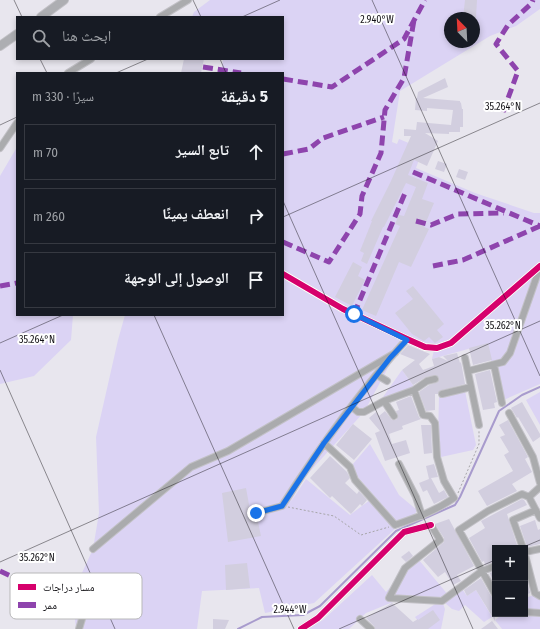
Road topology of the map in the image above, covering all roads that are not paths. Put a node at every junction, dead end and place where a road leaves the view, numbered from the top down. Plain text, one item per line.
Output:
1 (64, 0) edge
2 (188, 0) edge
3 (42, 16) edge
4 (162, 16) edge
5 (16, 35) edge
6 (0, 46) edge
7 (89, 60) edge
8 (70, 72) edge
9 (16, 125) edge
10 (0, 148) edge
11 (540, 266) edge
12 (284, 275) edge
13 (407, 340) junction
14 (395, 353) junction
15 (465, 358) dead end
16 (494, 365) junction
17 (468, 371) junction
18 (377, 374) junction
19 (434, 379) dead end
20 (387, 381) dead end
21 (471, 387) junction
22 (414, 390) junction
23 (442, 394) dead end
24 (384, 401) junction
25 (502, 403) dead end
26 (352, 407) junction
27 (509, 413) dead end
28 (394, 416) dead end
29 (479, 424) road end
30 (324, 443) junction
31 (399, 464) dead end
32 (540, 483) edge
33 (540, 487) edge
34 (529, 497) junction
35 (536, 510) junction
36 (256, 513) dead end
37 (422, 516) junction
38 (540, 518) edge
39 (522, 545) edge
40 (93, 549) dead end
41 (540, 549) edge
42 (528, 553) edge
43 (528, 566) edge
44 (492, 567) edge
45 (482, 571) junction
46 (492, 589) edge
47 (540, 596) edge
48 (528, 612) edge
49 (540, 613) edge
50 (82, 619) edge
51 (360, 620) dead end
52 (79, 629) edge
53 (301, 629) edge
54 (371, 629) edge

1 - 3 main road
2 - 4 street
5 - 6 main road
7 - 8 street
9 - 10 street
11 - 13 street
11 - 16 street
12 - 13 street
13 - 14 street
14 - 18 street
14 - 40 street
15 - 17 street
16 - 17 street
16 - 25 street
17 - 21 street
18 - 20 street
18 - 26 street
19 - 22 street
21 - 23 street
21 - 29 street
22 - 24 street
22 - 37 street
24 - 26 street
24 - 28 street
26 - 30 street
27 - 32 street
30 - 36 street
30 - 37 street
31 - 37 street
33 - 34 street
34 - 35 street
34 - 45 street
35 - 38 street
35 - 39 street
41 - 42 street
43 - 47 street
44 - 45 street
45 - 46 street
45 - 53 street
48 - 49 street
50 - 52 street
51 - 54 street

